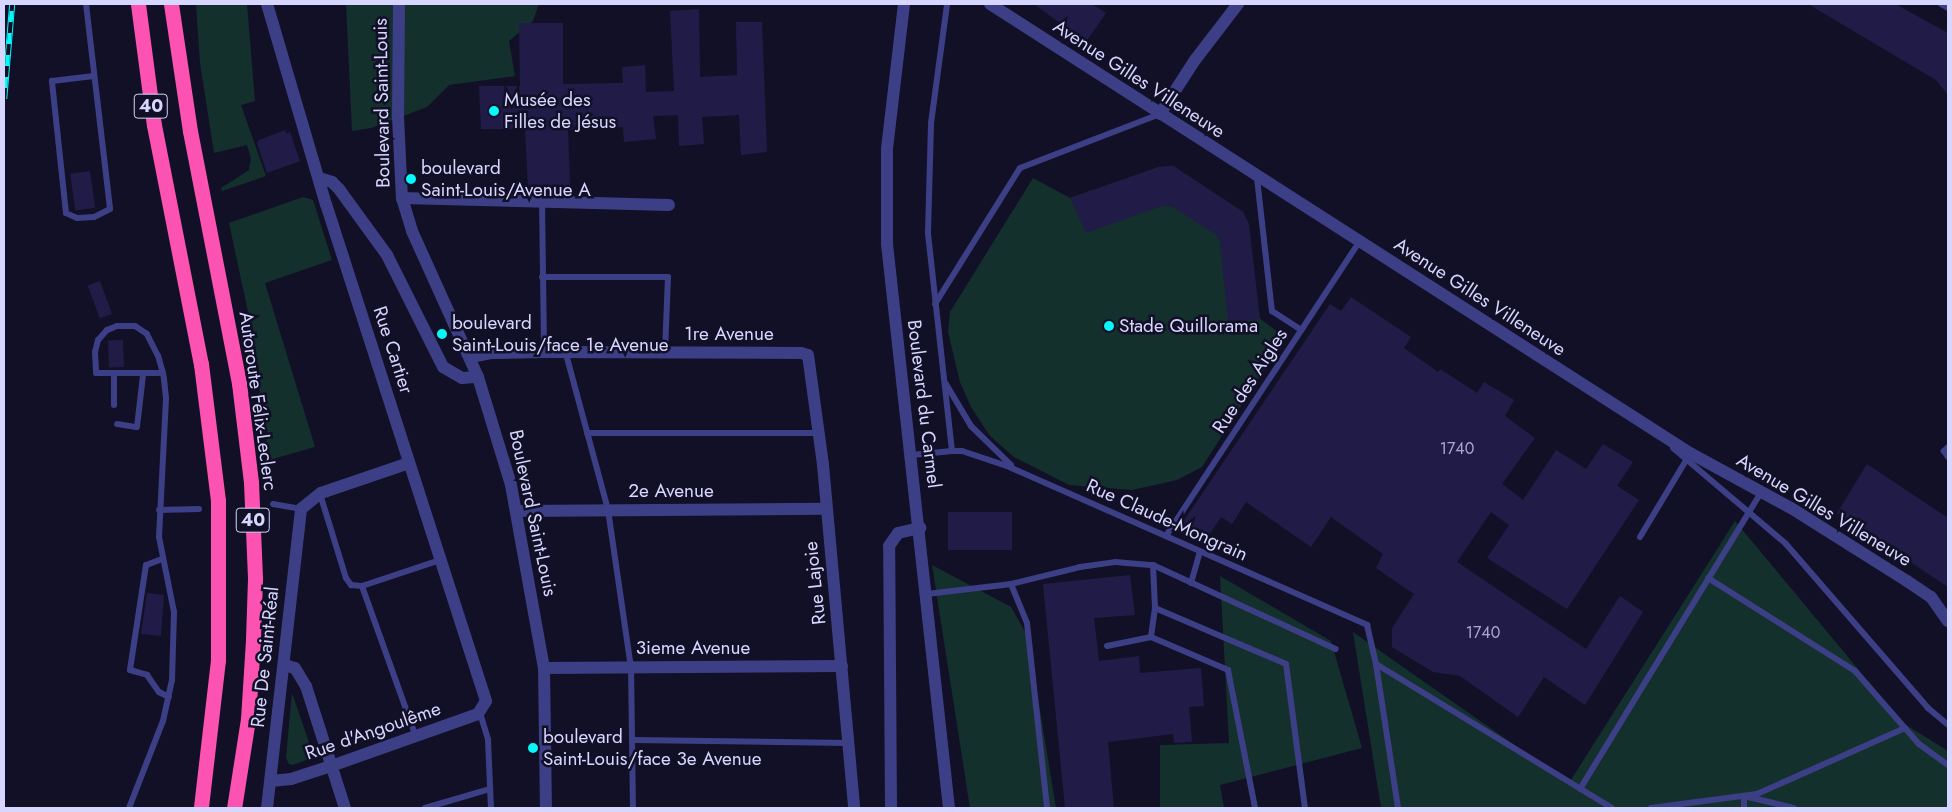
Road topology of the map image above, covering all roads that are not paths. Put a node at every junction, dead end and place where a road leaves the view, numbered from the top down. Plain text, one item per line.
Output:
1 (86, 4) edge
2 (138, 4) edge
3 (171, 4) edge
4 (267, 4) edge
5 (399, 4) edge
6 (904, 4) edge
7 (947, 4) edge
8 (990, 4) edge
9 (1238, 4) edge
10 (1941, 4) edge
11 (1948, 8) edge
12 (94, 76) junction
13 (1160, 114) junction
14 (319, 178) junction
15 (1257, 178) junction
16 (402, 198) junction
17 (542, 202) junction
18 (669, 205) dead end
19 (1359, 242) junction
20 (542, 277) junction
21 (935, 304) junction
22 (1301, 330) junction
23 (544, 352) junction
24 (566, 354) junction
25 (665, 354) junction
26 (808, 355) joint
27 (470, 357) junction
28 (163, 372) junction
29 (114, 373) junction
30 (143, 374) junction
31 (478, 377) junction
32 (943, 379) junction
33 (114, 405) dead end
34 (117, 424) dead end
35 (587, 433) junction
36 (819, 433) junction
37 (1948, 447) edge
38 (952, 451) junction
39 (912, 455) junction
40 (1688, 457) junction
41 (1948, 457) edge
42 (409, 464) junction
43 (1020, 472) junction
44 (1761, 492) junction
45 (320, 494) junction
46 (273, 504) dead end
47 (199, 509) dead end
48 (301, 509) junction
49 (826, 509) junction
50 (159, 510) junction
51 (608, 510) junction
52 (516, 511) junction
53 (1749, 512) junction
54 (920, 528) junction
55 (1166, 536) junction
56 (1640, 537) dead end
57 (1200, 551) junction
58 (162, 559) junction
59 (440, 560) junction
60 (1153, 565) junction
61 (1708, 578) junction
62 (1191, 583) junction
63 (1010, 584) junction
64 (362, 586) junction
65 (927, 594) junction
66 (1155, 608) junction
67 (1948, 621) edge
68 (1151, 637) junction
69 (1107, 646) dead end
70 (1336, 649) dead end
71 (285, 664) junction
72 (1376, 664) junction
73 (842, 666) junction
74 (631, 667) junction
75 (544, 668) junction
76 (170, 697) junction
77 (482, 710) junction
78 (1947, 724) edge
79 (1905, 728) junction
80 (416, 737) junction
81 (633, 740) junction
82 (848, 743) junction
83 (1948, 765) edge
84 (331, 766) junction
85 (271, 781) junction
86 (490, 789) junction
87 (1580, 789) junction
88 (1744, 796) junction
89 (129, 808) edge
90 (201, 808) edge
91 (234, 808) edge
92 (267, 808) edge
93 (345, 808) edge
94 (425, 808) edge
95 (490, 808) edge
96 (546, 808) edge
97 (633, 808) edge
98 (854, 808) edge
99 (891, 808) edge
100 (949, 808) edge
101 (1047, 808) edge
102 (1256, 808) edge
103 (1305, 808) edge
104 (1398, 808) edge
105 (1612, 808) edge
106 (1651, 808) edge
107 (1744, 808) edge
108 (1794, 808) edge

1 - 12 lane
2 - 90 highway, 40
3 - 91 highway, Autoroute Félix-Leclerc / 40
4 - 14 street, Rue Cartier
5 - 16 street, Boulevard Saint-Louis
6 - 39 street, Boulevard du Carmel
7 - 21 lane
8 - 13 street, Avenue Gilles Villeneuve
9 - 13 street
10 - 11 lane
12 - 12 lane
13 - 15 street, Avenue Gilles Villeneuve
13 - 21 lane
14 - 31 street
14 - 42 street, Rue Cartier
15 - 19 street, Avenue Gilles Villeneuve
15 - 22 lane
16 - 17 street
16 - 27 street, Boulevard Saint-Louis
17 - 18 street
17 - 20 lane
19 - 22 lane, Rue des Aigles
19 - 40 street, Avenue Gilles Villeneuve
20 - 23 lane
20 - 25 lane
21 - 32 lane
22 - 55 lane, Rue des Aigles
23 - 24 street, 1re Avenue
23 - 27 street, 1re Avenue
24 - 25 street, 1re Avenue
24 - 35 lane
25 - 26 street, 1re Avenue
26 - 36 street, Rue Lajoie
27 - 31 street, Boulevard Saint-Louis
28 - 29 lane
28 - 30 lane
28 - 50 lane
29 - 30 lane
29 - 33 lane
30 - 34 lane
31 - 52 street, Boulevard Saint-Louis
32 - 38 lane
32 - 43 lane
35 - 36 lane
35 - 51 lane
36 - 49 street, Rue Lajoie
37 - 41 lane
38 - 39 lane, Rue Claude-Mongrain
38 - 43 lane, Rue Claude-Mongrain
39 - 54 street, Boulevard du Carmel
40 - 44 street, Avenue Gilles Villeneuve
40 - 53 lane
40 - 56 lane
42 - 45 street
42 - 59 street, Rue Cartier
43 - 55 lane, Rue Claude-Mongrain
44 - 53 lane
44 - 67 street, Avenue Gilles Villeneuve
45 - 48 street
45 - 64 lane
46 - 48 lane
47 - 50 lane
48 - 71 street, Rue De Saint-Réal
49 - 51 street, 2e Avenue
49 - 73 street, Rue Lajoie
50 - 58 lane
51 - 52 street, 2e Avenue
51 - 74 lane
52 - 75 street, Boulevard Saint-Louis
53 - 61 lane
53 - 78 lane
54 - 65 street, Boulevard du Carmel
54 - 99 street
55 - 57 lane, Rue Claude-Mongrain
57 - 62 lane
57 - 72 lane, Rue Claude-Mongrain
58 - 76 lane
58 - 76 lane
59 - 64 lane
59 - 77 street, Rue Cartier
60 - 62 lane
60 - 63 lane
60 - 66 lane
61 - 79 lane
61 - 87 lane
62 - 70 lane
63 - 65 lane
63 - 101 lane
64 - 80 lane
65 - 100 street, Boulevard du Carmel
66 - 68 lane
66 - 103 lane
68 - 69 lane
68 - 102 lane
71 - 84 street
71 - 85 street, Rue De Saint-Réal
72 - 87 lane
72 - 104 lane
73 - 74 street, 3ieme Avenue
73 - 82 street, Rue Lajoie
74 - 75 street, 3ieme Avenue
74 - 81 lane
75 - 96 street, Boulevard Saint-Louis
76 - 89 lane
77 - 80 street, Rue d'Angoulême
77 - 86 lane
79 - 83 lane
79 - 88 lane
80 - 84 street, Rue d'Angoulême
81 - 82 lane
81 - 97 lane
82 - 98 street, Rue Lajoie
84 - 85 street, Rue d'Angoulême
84 - 93 street
85 - 92 street, Rue De Saint-Réal
86 - 94 lane
86 - 95 lane
87 - 105 lane
88 - 106 lane
88 - 107 lane
88 - 108 lane

